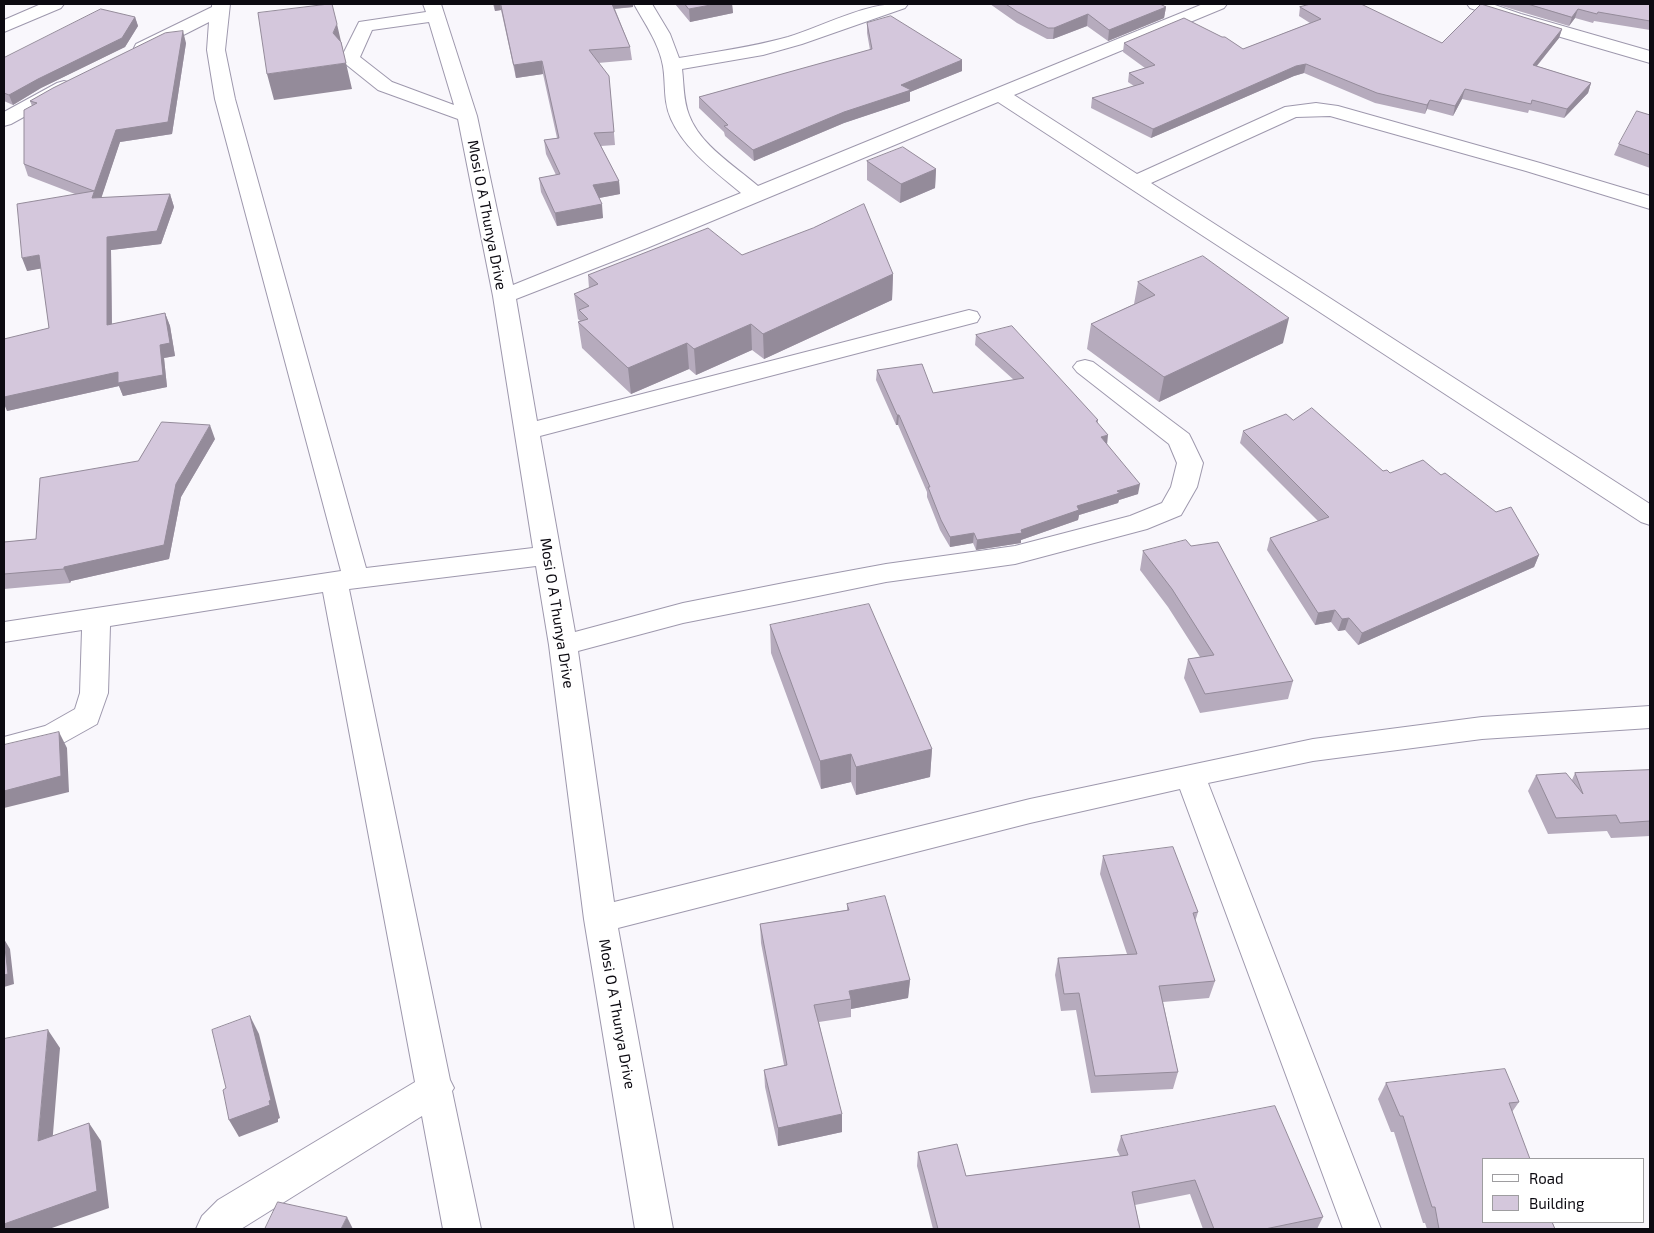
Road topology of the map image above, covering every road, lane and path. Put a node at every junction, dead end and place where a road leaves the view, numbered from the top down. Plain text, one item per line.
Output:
1 (55, 4) edge
2 (643, 4) edge
3 (900, 4) edge
4 (1218, 4) edge
5 (1476, 4) edge
6 (220, 7) edge
7 (434, 10) edge
8 (4, 27) edge
9 (130, 54) edge
10 (1650, 56) edge
11 (672, 64) junction
12 (76, 81) edge
13 (1001, 95) junction
14 (467, 116) junction
15 (4, 120) edge
16 (1134, 183) junction
17 (756, 195) junction
18 (1650, 203) edge
19 (504, 296) junction
20 (969, 317) dead end
21 (1085, 367) dead end
22 (528, 431) junction
23 (1650, 516) edge
24 (549, 555) junction
25 (345, 580) junction
26 (96, 617) junction
27 (4, 632) edge
28 (563, 645) junction
29 (1650, 717) edge
30 (4, 748) edge
31 (1190, 775) junction
32 (600, 919) junction
33 (436, 1088) junction
34 (215, 1229) edge
35 (462, 1229) edge
36 (654, 1229) edge
37 (1362, 1229) edge

1 - 8 street
2 - 11 street
3 - 11 street
4 - 13 street
5 - 10 street
6 - 9 street
6 - 25 street
7 - 14 street, Mosi O A Thunya Drive
7 - 14 street
11 - 17 street
12 - 15 street
13 - 16 street
13 - 17 street
14 - 19 street, Mosi O A Thunya Drive
16 - 18 street
16 - 23 street
17 - 19 street
19 - 22 street, Mosi O A Thunya Drive
20 - 22 street
21 - 28 street
22 - 24 street, Mosi O A Thunya Drive
24 - 25 street
24 - 28 street, Mosi O A Thunya Drive
25 - 26 street
25 - 33 street
26 - 27 street
26 - 30 street
28 - 32 street, Mosi O A Thunya Drive
29 - 31 street
31 - 32 street
31 - 37 street
32 - 36 street, Mosi O A Thunya Drive
33 - 34 street
33 - 35 street

